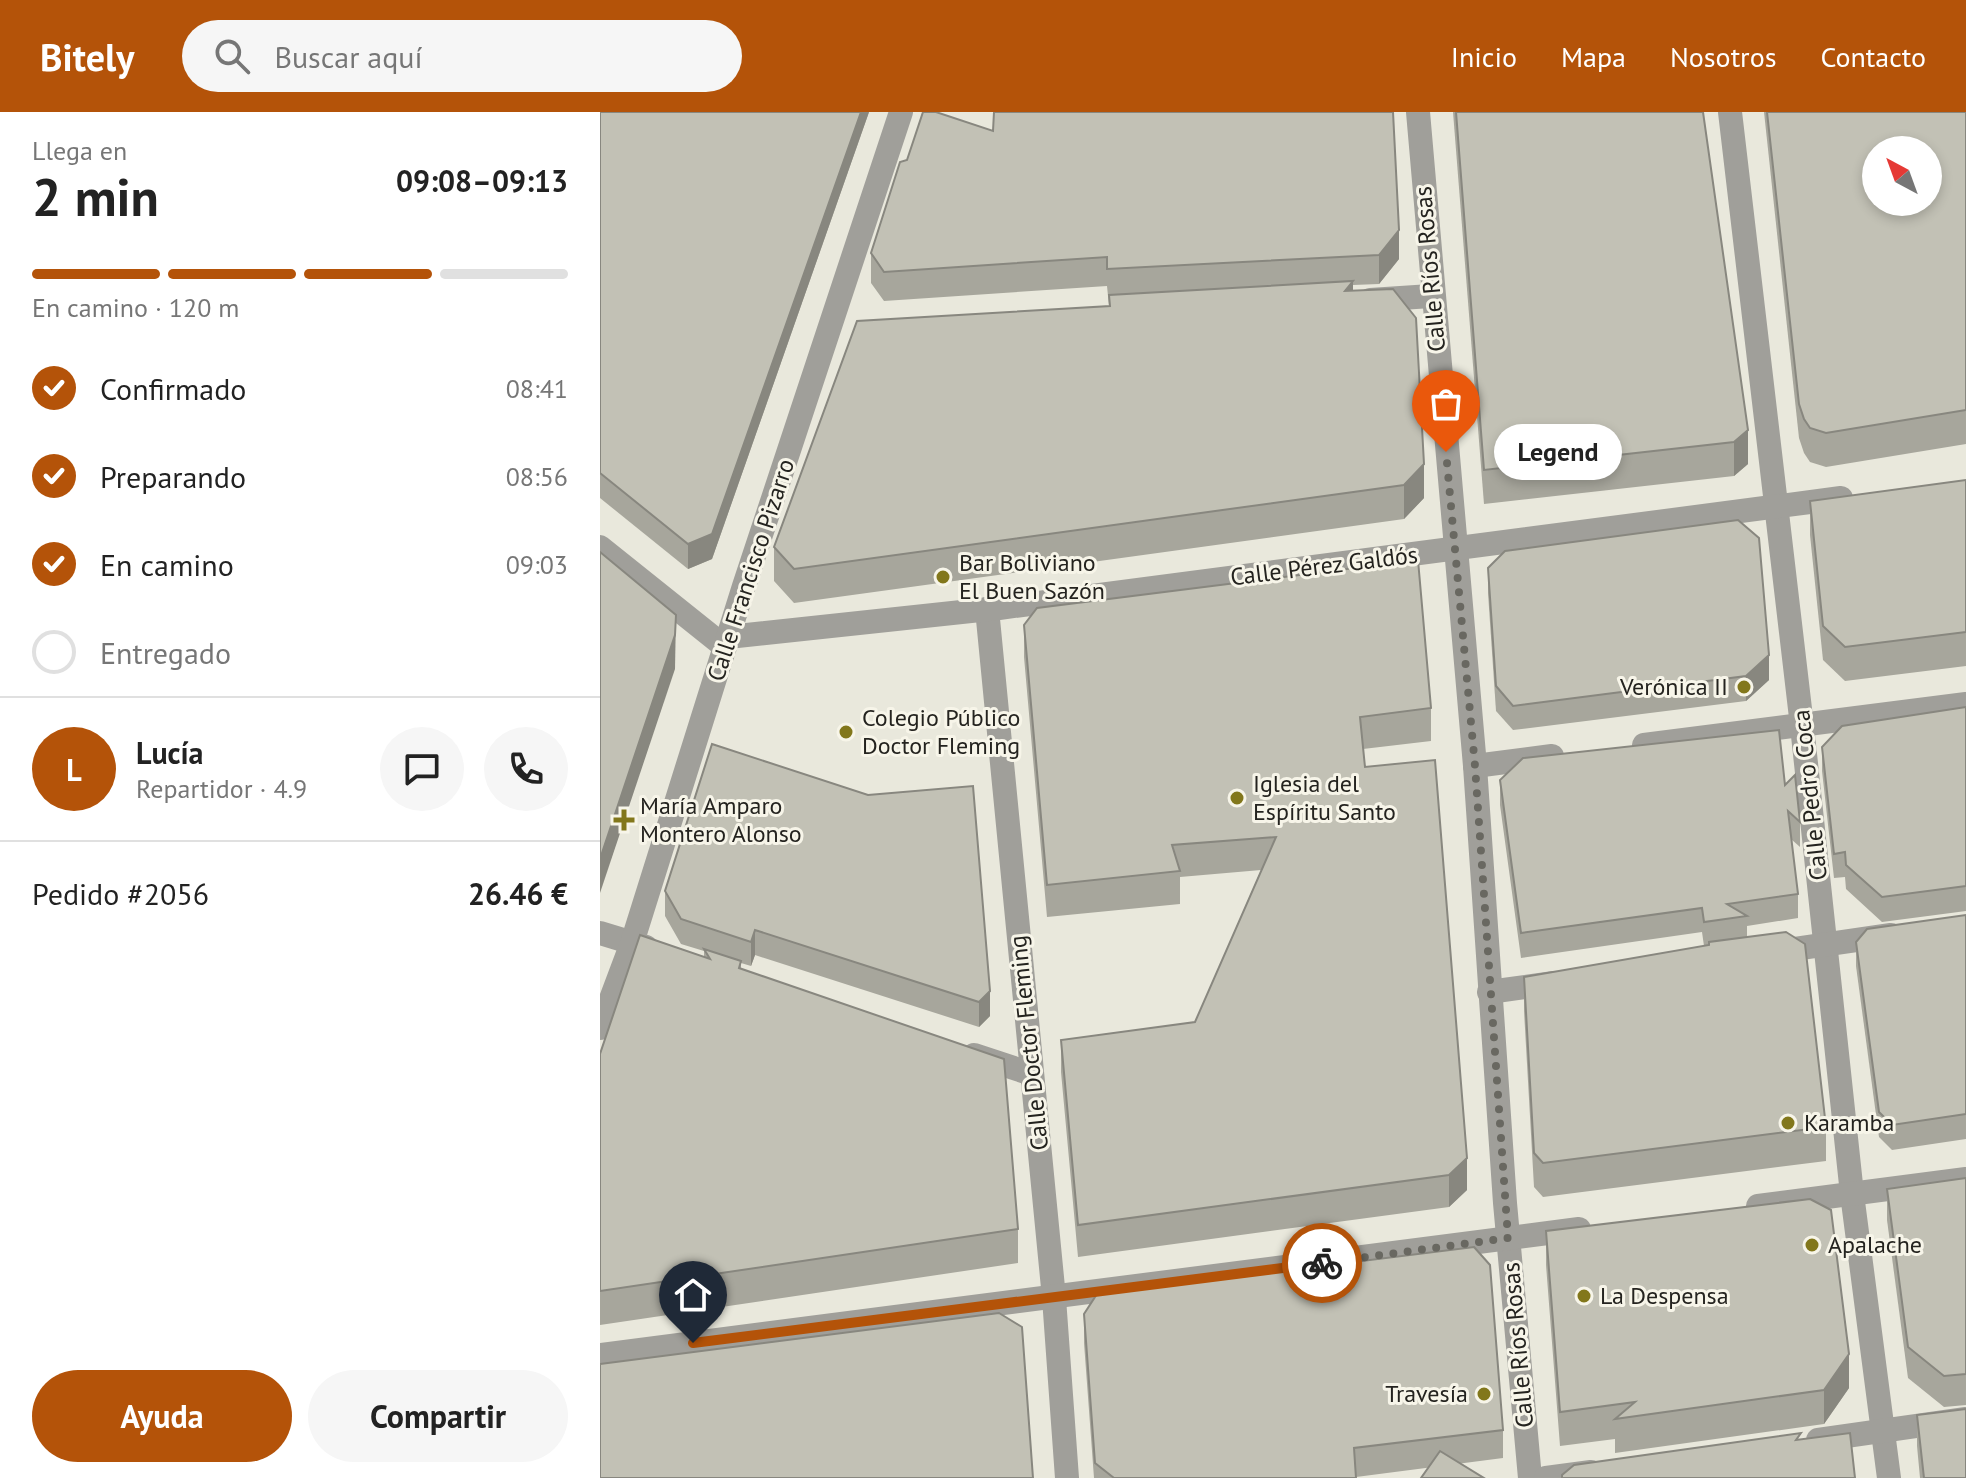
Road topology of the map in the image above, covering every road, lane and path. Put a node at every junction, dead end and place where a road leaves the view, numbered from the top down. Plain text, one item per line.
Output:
1 (901, 112) edge
2 (1418, 112) edge
3 (1730, 112) edge
4 (1431, 296) junction
5 (1353, 301) edge
6 (862, 328) edge
7 (830, 329) junction
8 (1861, 496) edge
9 (1778, 508) junction
10 (600, 547) edge
11 (1456, 548) junction
12 (987, 609) junction
13 (726, 642) junction
14 (1966, 704) edge
15 (1802, 726) junction
16 (1614, 749) edge
17 (1583, 753) edge
18 (1475, 766) junction
19 (1919, 931) edge
20 (600, 933) edge
21 (632, 943) junction
22 (1826, 944) junction
23 (668, 954) edge
24 (1750, 955) edge
25 (1581, 979) edge
26 (1489, 992) junction
27 (600, 1028) edge
28 (956, 1049) edge
29 (1032, 1074) junction
30 (1966, 1179) edge
31 (1852, 1194) junction
32 (1738, 1208) edge
33 (1601, 1226) edge
34 (1508, 1238) junction
35 (1054, 1298) junction
36 (600, 1355) edge
37 (1966, 1419) edge
38 (1884, 1430) junction
39 (1788, 1444) edge
40 (1621, 1468) edge
41 (1067, 1478) edge
42 (1530, 1478) edge
43 (1546, 1478) edge
44 (1889, 1478) edge

1 - 7 street, Calle Francisco Pizarro
2 - 4 street, Calle Ríos Rosas
3 - 9 street, Calle Pedro Coca
4 - 5 street
4 - 11 street, Calle Ríos Rosas
6 - 7 street
7 - 13 street, Calle Francisco Pizarro
8 - 9 street, Calle Pérez Galdós
9 - 11 street, Calle Pérez Galdós
9 - 15 street, Calle Pedro Coca
10 - 13 street
11 - 12 street, Calle Pérez Galdós
11 - 18 street, Calle Ríos Rosas
12 - 13 street, Calle Pérez Galdós
12 - 29 street, Calle Doctor Fleming
13 - 21 street, Calle Francisco Pizarro
14 - 15 street
15 - 16 street
15 - 22 street, Calle Pedro Coca
17 - 18 street
18 - 26 street, Calle Ríos Rosas
19 - 22 street
20 - 21 street
21 - 23 street
21 - 27 street, Calle Francisco Pizarro
22 - 24 street
22 - 31 street, Calle Pedro Coca
25 - 26 street
26 - 34 street, Calle Ríos Rosas
28 - 29 street
29 - 35 street, Calle Doctor Fleming
30 - 31 street
31 - 32 street
31 - 38 street, Calle Pedro Coca
33 - 34 street
34 - 35 street
34 - 42 street, Calle Ríos Rosas
35 - 36 street
35 - 41 street, Calle Doctor Fleming
37 - 38 street
38 - 39 street
38 - 44 street, Calle Pedro Coca
40 - 43 street

